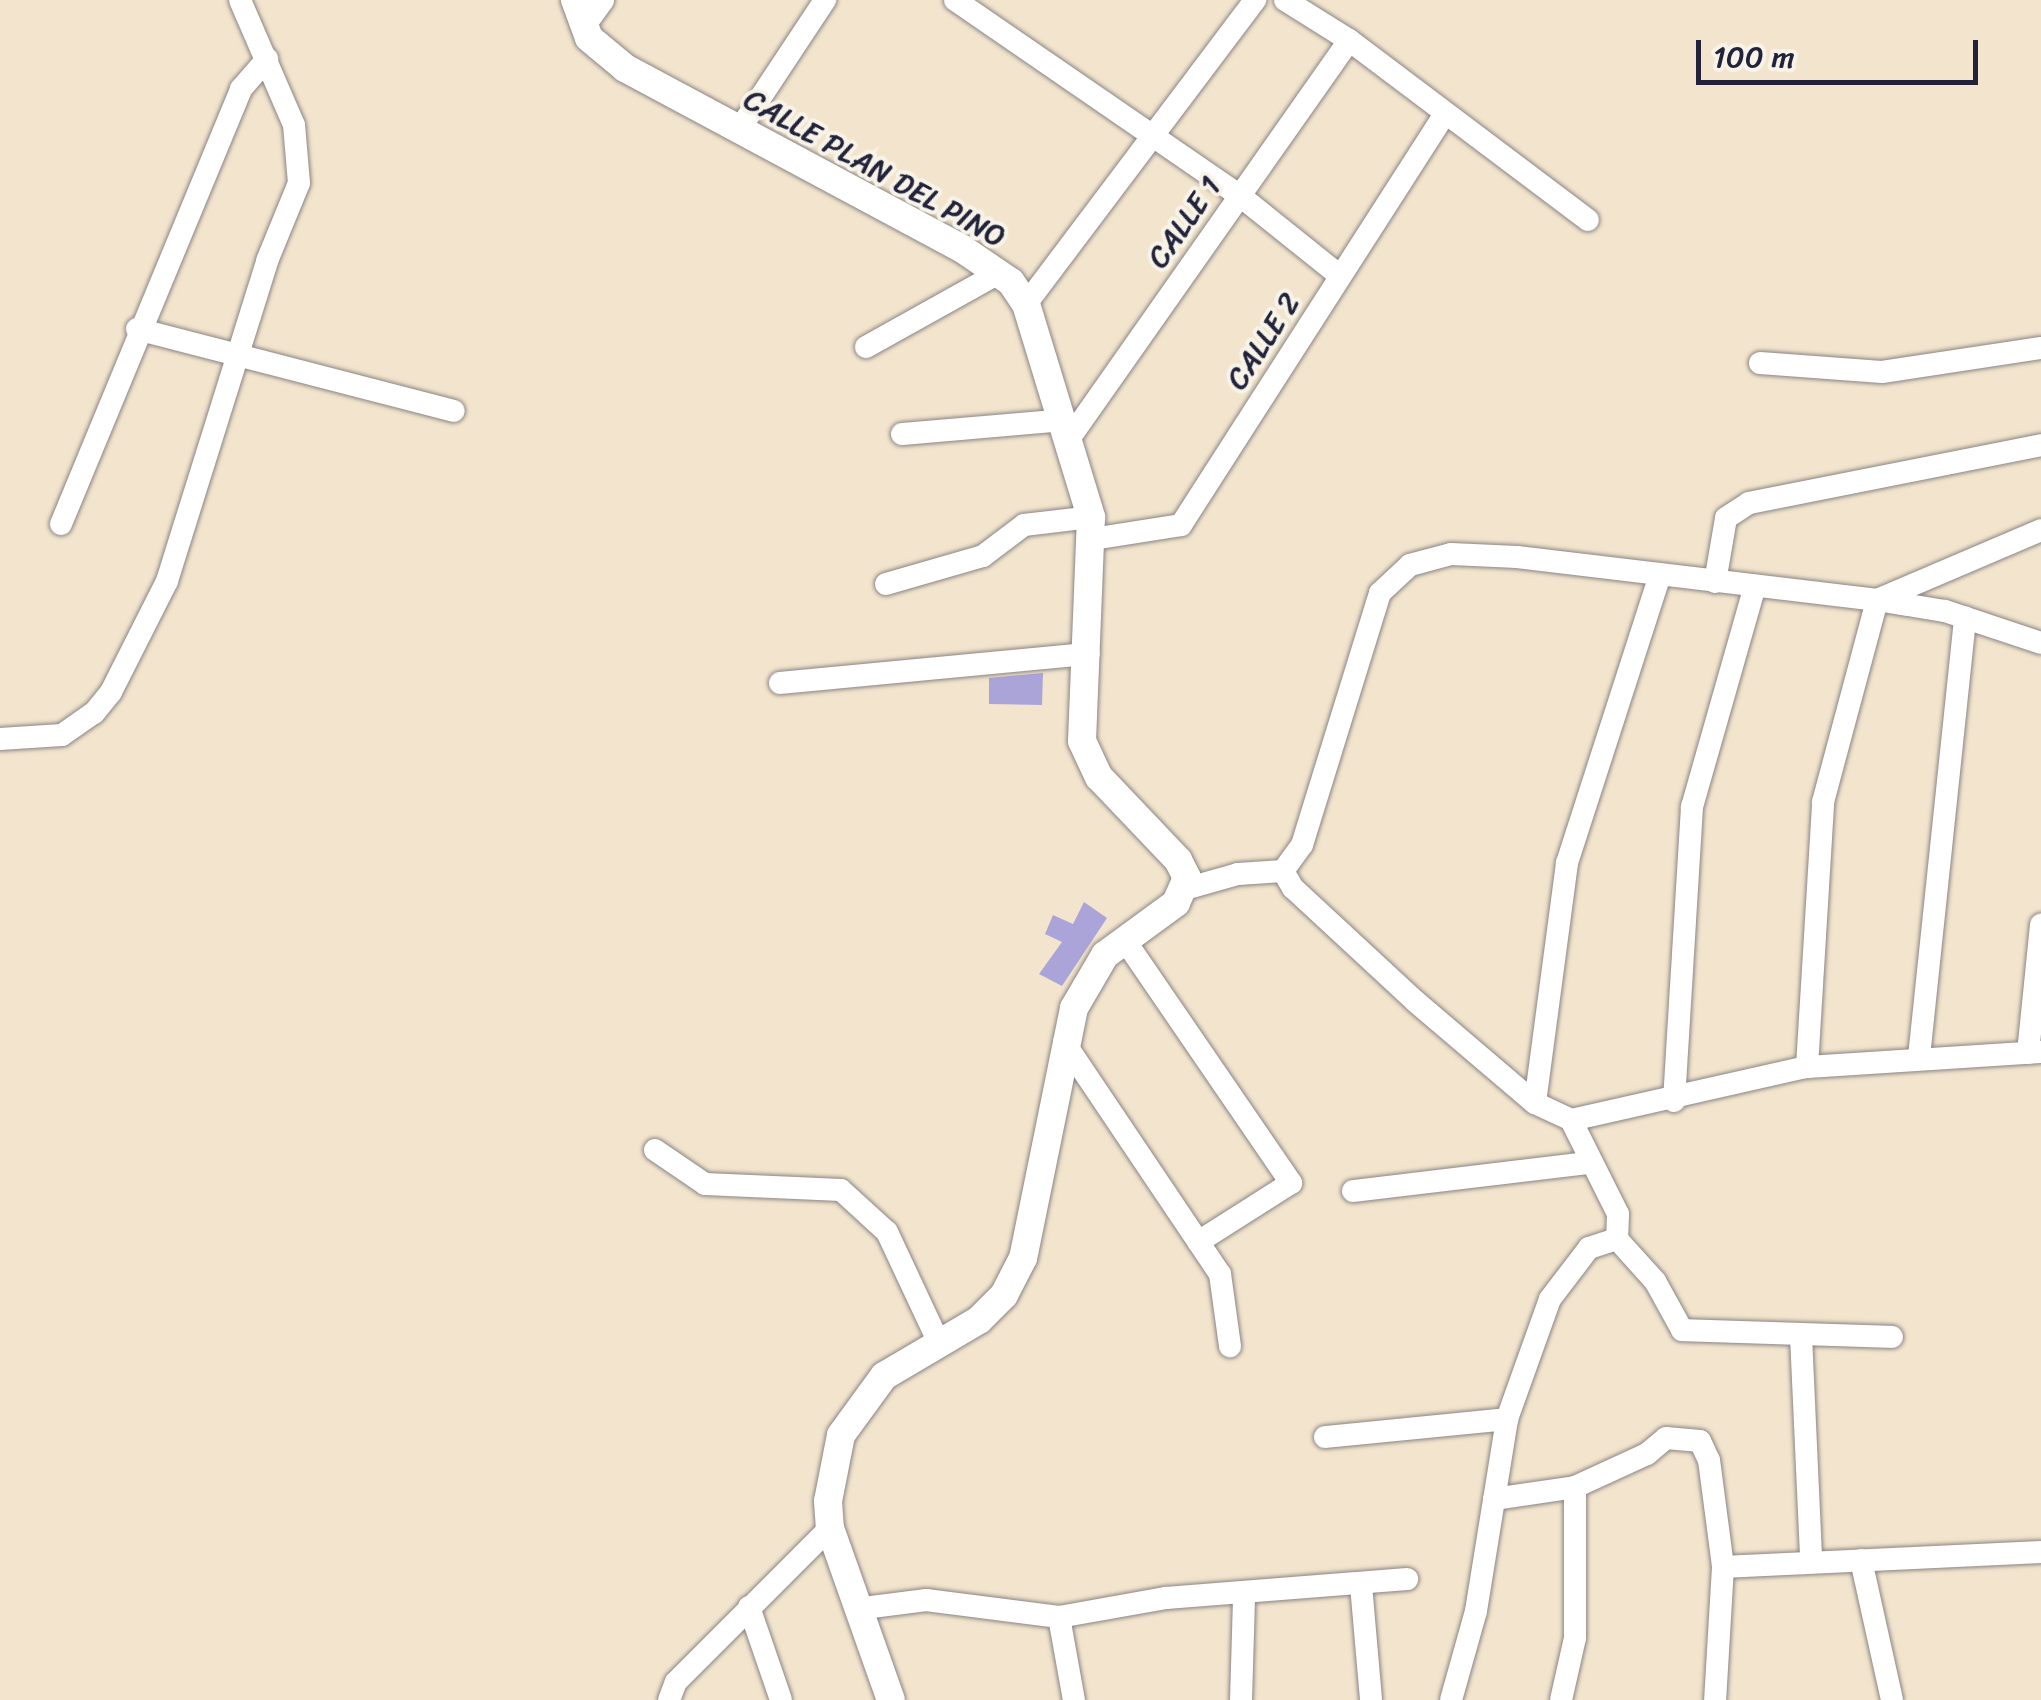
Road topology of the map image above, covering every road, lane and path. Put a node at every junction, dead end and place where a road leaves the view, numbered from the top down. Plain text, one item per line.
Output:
1 (240, 0) edge
2 (575, 0) edge
3 (604, 0) edge
4 (825, 0) edge
5 (955, 0) edge
6 (1285, 0) edge
7 (1247, 3) edge
8 (583, 28) junction
9 (1349, 40) junction
10 (267, 59) junction
11 (1444, 115) junction
12 (739, 130) junction
13 (1152, 137) junction
14 (1239, 195) junction
15 (1588, 220) dead end
16 (999, 273) junction
17 (1340, 276) junction
18 (1026, 304) junction
19 (136, 328) junction
20 (866, 347) dead end
21 (2041, 348) edge
22 (241, 357) junction
23 (1760, 363) dead end
24 (454, 411) dead end
25 (1067, 430) junction
26 (902, 434) dead end
27 (2041, 445) edge
28 (60, 524) dead end
29 (1092, 528) junction
30 (2041, 530) edge
31 (1660, 575) junction
32 (1715, 582) junction
33 (886, 584) dead end
34 (1755, 586) junction
35 (1876, 600) junction
36 (1966, 617) junction
37 (2041, 643) edge
38 (1089, 654) junction
39 (780, 683) dead end
40 (0, 740) edge
41 (1283, 872) junction
42 (1184, 889) junction
43 (2041, 925) edge
44 (1124, 939) junction
45 (1064, 1042) junction
46 (2034, 1053) edge
47 (1919, 1057) junction
48 (1807, 1067) junction
49 (1674, 1101) junction
50 (1534, 1102) junction
51 (1571, 1120) junction
52 (655, 1150) dead end
53 (1589, 1162) junction
54 (1354, 1191) dead end
55 (1617, 1239) junction
56 (1198, 1242) junction
57 (1801, 1336) junction
58 (1892, 1338) dead end
59 (939, 1343) junction
60 (1230, 1346) dead end
61 (1507, 1419) junction
62 (1325, 1437) dead end
63 (1574, 1487) junction
64 (1494, 1499) junction
65 (830, 1528) junction
66 (2041, 1552) edge
67 (1811, 1560) junction
68 (1861, 1560) junction
69 (1723, 1567) junction
70 (1407, 1579) dead end
71 (1360, 1586) junction
72 (1244, 1596) junction
73 (749, 1607) junction
74 (856, 1609) junction
75 (1060, 1617) junction
76 (669, 1700) edge
77 (781, 1700) edge
78 (891, 1700) edge
79 (1074, 1700) edge
80 (1241, 1700) edge
81 (1370, 1700) edge
82 (1452, 1700) edge
83 (1561, 1700) edge
84 (1716, 1700) edge
85 (1892, 1700) edge

1 - 10 street
2 - 8 street
3 - 8 street
4 - 12 street
5 - 13 street
6 - 9 street
7 - 13 street
8 - 12 street, CALLE PLAN DEL PINO
9 - 11 street
9 - 14 street, CALLE 1
10 - 19 street
10 - 22 street
11 - 15 street
11 - 17 street, CALLE 2
12 - 16 street, CALLE PLAN DEL PINO
13 - 14 street
13 - 18 street
14 - 17 street
14 - 25 street, CALLE 1
16 - 18 street, CALLE PLAN DEL PINO
16 - 20 street
17 - 29 street, CALLE 2
18 - 25 street, CALLE PLAN DEL PINO
19 - 22 street
19 - 28 street
21 - 23 street
22 - 24 street
22 - 40 street
25 - 26 street
25 - 29 street, CALLE PLAN DEL PINO
27 - 32 street
29 - 33 street, CALLE 2
29 - 38 street, CALLE PLAN DEL PINO
30 - 35 street
31 - 32 street
31 - 41 street
31 - 50 street
32 - 34 street
34 - 35 street
34 - 49 street
35 - 36 street
35 - 48 street
36 - 37 street
36 - 47 street
38 - 39 street
38 - 42 street, CALLE PLAN DEL PINO
41 - 42 street
41 - 50 street
42 - 44 street
43 - 46 street
44 - 45 street
44 - 56 street
45 - 56 street
45 - 59 street
46 - 47 street
47 - 48 street
48 - 49 street
49 - 51 street
50 - 51 street
51 - 53 street
52 - 59 street
53 - 54 street
53 - 55 street
55 - 57 street
55 - 61 street
56 - 60 street
57 - 58 street
57 - 67 street
59 - 65 street
61 - 62 street
61 - 64 street
63 - 64 street
63 - 69 street
63 - 83 street
64 - 82 street
65 - 73 street
65 - 74 street
66 - 68 street
67 - 68 street
67 - 69 street
68 - 85 street
69 - 84 street
70 - 71 street
71 - 72 street
71 - 81 street
72 - 75 street
72 - 80 street
73 - 76 street
73 - 77 street
74 - 75 street
74 - 78 street
75 - 79 street

